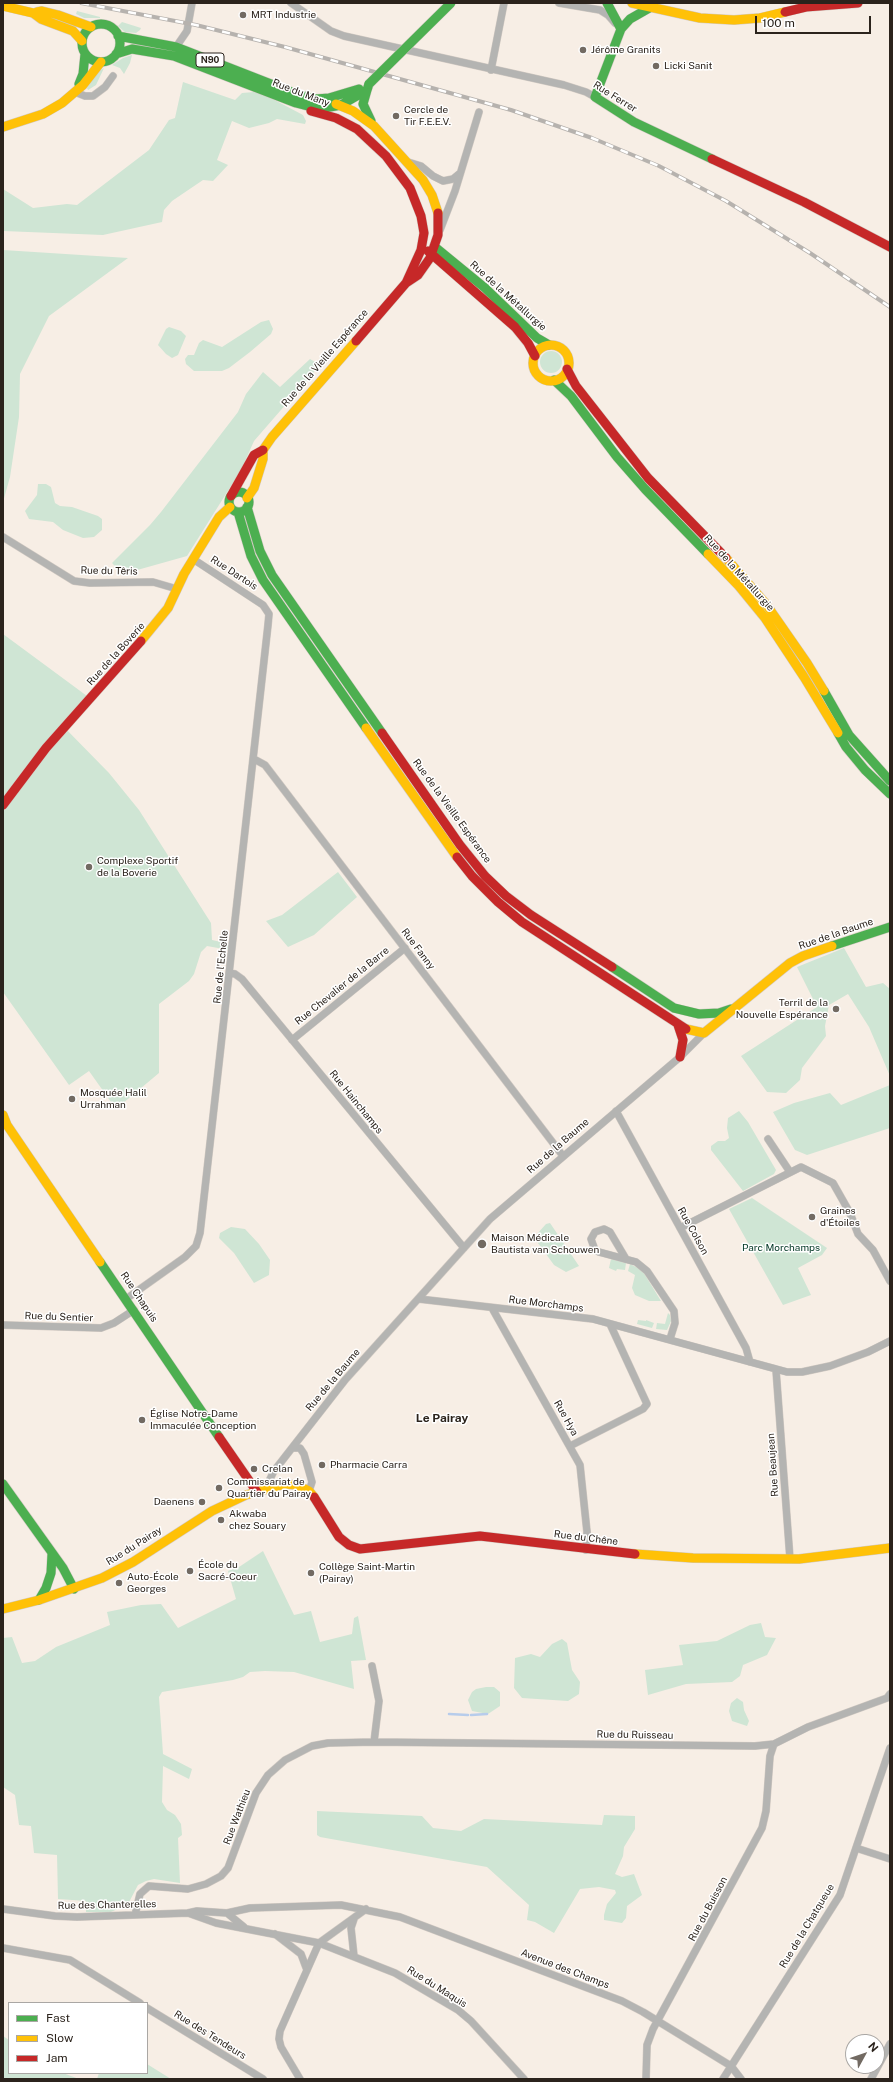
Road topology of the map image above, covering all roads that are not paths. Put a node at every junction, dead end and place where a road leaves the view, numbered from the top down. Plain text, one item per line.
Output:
1 (192, 3) edge
2 (291, 3) edge
3 (451, 3) edge
4 (504, 3) edge
5 (559, 3) edge
6 (607, 3) edge
7 (632, 3) edge
8 (858, 3) edge
9 (653, 5) edge
10 (3, 6) edge
11 (33, 13) junction
12 (90, 27) junction
13 (621, 29) junction
14 (118, 36) junction
15 (82, 41) junction
16 (176, 47) junction
17 (85, 54) junction
18 (116, 54) junction
19 (101, 62) junction
20 (491, 70) junction
21 (113, 76) dead end
22 (368, 87) junction
23 (77, 90) junction
24 (595, 97) junction
25 (298, 99) junction
26 (341, 106) junction
27 (479, 112) dead end
28 (374, 126) junction
29 (3, 127) edge
30 (407, 162) junction
31 (459, 174) junction
32 (424, 233) junction
33 (438, 235) junction
34 (889, 245) edge
35 (433, 252) junction
36 (406, 283) junction
37 (549, 345) junction
38 (535, 356) junction
39 (568, 369) junction
40 (554, 380) junction
41 (263, 450) junction
42 (231, 496) junction
43 (247, 502) junction
44 (234, 509) junction
45 (3, 537) edge
46 (193, 559) junction
47 (263, 580) junction
48 (280, 585) junction
49 (177, 589) junction
50 (280, 604) junction
51 (264, 605) joint
52 (254, 759) junction
53 (890, 781) edge
54 (890, 794) edge
55 (3, 805) edge
56 (890, 927) edge
57 (405, 948) junction
58 (230, 973) junction
59 (738, 1006) junction
60 (678, 1025) junction
61 (704, 1033) junction
62 (292, 1040) junction
63 (680, 1057) junction
64 (616, 1111) junction
65 (3, 1116) edge
66 (768, 1139) dead end
67 (563, 1156) junction
68 (790, 1172) junction
69 (680, 1228) junction
70 (464, 1248) junction
71 (626, 1259) junction
72 (890, 1281) edge
73 (126, 1299) junction
74 (419, 1299) junction
75 (492, 1308) junction
76 (134, 1310) junction
77 (3, 1324) edge
78 (610, 1324) junction
79 (670, 1340) junction
80 (890, 1341) edge
81 (750, 1362) junction
82 (776, 1370) junction
83 (570, 1446) junction
84 (294, 1448) junction
85 (3, 1484) edge
86 (271, 1488) junction
87 (309, 1491) junction
88 (257, 1492) junction
89 (890, 1548) edge
90 (586, 1550) junction
91 (52, 1554) junction
92 (790, 1559) junction
93 (74, 1589) junction
94 (40, 1600) junction
95 (3, 1609) edge
96 (372, 1666) dead end
97 (889, 1698) edge
98 (374, 1742) junction
99 (774, 1744) junction
100 (890, 1748) edge
101 (856, 1848) junction
102 (890, 1859) edge
103 (3, 1909) edge
104 (366, 1909) junction
105 (242, 1911) junction
106 (188, 1913) junction
107 (227, 1913) junction
108 (136, 1915) junction
109 (354, 1919) junction
110 (244, 1927) junction
111 (275, 1934) junction
112 (319, 1942) junction
113 (3, 1948) edge
114 (354, 1956) junction
115 (307, 1970) junction
116 (138, 2002) edge
117 (148, 2009) edge
118 (658, 2021) junction
119 (890, 2044) edge
120 (731, 2066) junction
121 (263, 2079) edge
122 (300, 2079) edge
123 (524, 2079) edge
124 (646, 2079) edge
125 (723, 2079) edge
126 (740, 2079) edge
127 (871, 2079) edge

1 - 16 street
2 - 20 street, Rue Ferrer
3 - 22 street, N90, bridge
4 - 20 street
5 - 13 street
6 - 13 street
7 - 9 street
8 - 9 street
9 - 13 street
10 - 11 street, Rue du Many
11 - 12 street, Rue du Many
11 - 15 street, Rue du Many
12 - 14 street, Rue du Many
12 - 15 street
13 - 24 street
14 - 16 street, Rue du Many / N90
14 - 18 street
15 - 17 street
16 - 25 street, Rue du Many / N90
17 - 19 street
17 - 23 street
18 - 19 street, Rue du Many
18 - 25 street, Rue du Many / N90
19 - 23 street
20 - 24 street, Rue Ferrer
21 - 23 street
22 - 25 street, N90
22 - 26 street, N90
22 - 28 street
23 - 29 street
24 - 34 street, Rue Ferrer
25 - 26 street
25 - 32 street, Rue du Many
26 - 28 street
27 - 31 street, Rue de la Vieille Espérance
28 - 30 street
30 - 31 street
30 - 33 street
31 - 33 street, Rue de la Vieille Espérance
32 - 35 street, Rue du Many
32 - 36 street, Rue de la Vieille Espérance
33 - 35 street, Rue de la Vieille Espérance
35 - 36 street, Rue de la Vieille Espérance
35 - 37 street, Rue de la Métallurgie
35 - 38 street, Rue de la Métallurgie
36 - 41 street, Rue de la Vieille Espérance
37 - 38 street, Rue de la Métallurgie
37 - 39 street, Rue de la Métallurgie
38 - 40 street, Rue de la Métallurgie
39 - 40 street
39 - 53 street, Rue de la Métallurgie
40 - 54 street, Rue de la Métallurgie
41 - 42 street, Rue de la Vieille Espérance
41 - 43 street, Rue de la Vieille Espérance
42 - 43 street
42 - 44 street
43 - 44 street, Rue de la Boverie
43 - 48 street, Rue de la Vieille Espérance
44 - 46 street, Rue de la Boverie
44 - 47 street
45 - 49 street, Rue du Têris
46 - 49 street, Rue de la Boverie
46 - 51 street, Rue Dartois
47 - 48 street
47 - 50 street
48 - 50 street
48 - 59 street, Rue de la Vieille Espérance
49 - 55 street, Rue de la Boverie
50 - 60 street
51 - 52 street, Rue de l'Echelle
52 - 57 street, Rue Fanny
52 - 58 street, Rue de l'Echelle
56 - 59 street, Rue de la Baume
57 - 62 street, Rue Chevalier de la Barre
57 - 67 street, Rue Fanny
58 - 62 street, Rue Hainchamps
58 - 73 street, Rue de l'Echelle
59 - 61 street, Rue de la Baume
60 - 61 street
60 - 63 street
61 - 63 street, Rue de la Baume
62 - 70 street, Rue Hainchamps
63 - 64 street, Rue de la Baume
64 - 67 street, Rue de la Baume
64 - 69 street, Rue Colson
65 - 73 street, Rue Chapuis
66 - 68 street
67 - 70 street, Rue de la Baume
68 - 69 street
68 - 72 street
69 - 81 street, Rue Colson
70 - 74 street, Rue de la Baume
71 - 71 street
71 - 79 street
73 - 76 street, Rue Chapuis
74 - 75 street, Rue Morchamps
74 - 84 street, Rue de la Baume
75 - 78 street, Rue Morchamps
75 - 83 street, Rue Hya
76 - 77 street, Rue du Sentier
76 - 88 street, Rue Chapuis
78 - 79 street, Rue Morchamps
78 - 83 street
79 - 81 street, Rue Morchamps
80 - 82 street, Rue Morchamps
81 - 82 street, Rue Morchamps
82 - 92 street, Rue Beaujean
83 - 90 street, Rue Hya
84 - 86 street, Rue de la Baume
84 - 87 street
85 - 91 street
86 - 87 street, Rue du Pairay
86 - 88 street, Rue du Pairay
87 - 90 street, Rue du Chêne
88 - 93 street, Rue du Pairay
89 - 92 street, Rue du Chêne
90 - 92 street, Rue du Chêne
91 - 93 street
91 - 94 street
93 - 94 street, Rue du Pairay
94 - 95 street, Rue du Pairay
96 - 98 street
97 - 99 street, Rue du Ruisseau
98 - 99 street, Rue du Ruisseau
98 - 108 street, Rue Wathieu
99 - 118 street, Rue du Buisson
100 - 101 street, Rue de la Chatqueue
101 - 102 street
101 - 120 street, Rue de la Chatqueue
103 - 108 street, Rue des Chanterelles
104 - 105 street, Avenue des Champs
104 - 109 street
104 - 118 street, Avenue des Champs
105 - 107 street, Avenue des Champs
105 - 110 street
106 - 107 street, Rue des Chanterelles
106 - 108 street, Rue des Chanterelles
106 - 110 street, Rue des Chanterelles
107 - 110 street, Rue des Chanterelles
109 - 112 street
109 - 114 street
110 - 111 street, Rue des Chanterelles
111 - 112 street, Rue des Chanterelles
111 - 115 street
112 - 114 street, Rue du Maquis
112 - 115 street
113 - 116 street
114 - 123 street, Rue du Maquis
115 - 122 street
117 - 121 street, Rue des Tendeurs
118 - 120 street, Avenue des Champs
118 - 124 street, Rue du Buisson
119 - 127 street
120 - 125 street, Rue de la Chatqueue
120 - 126 street, Avenue des Champs

